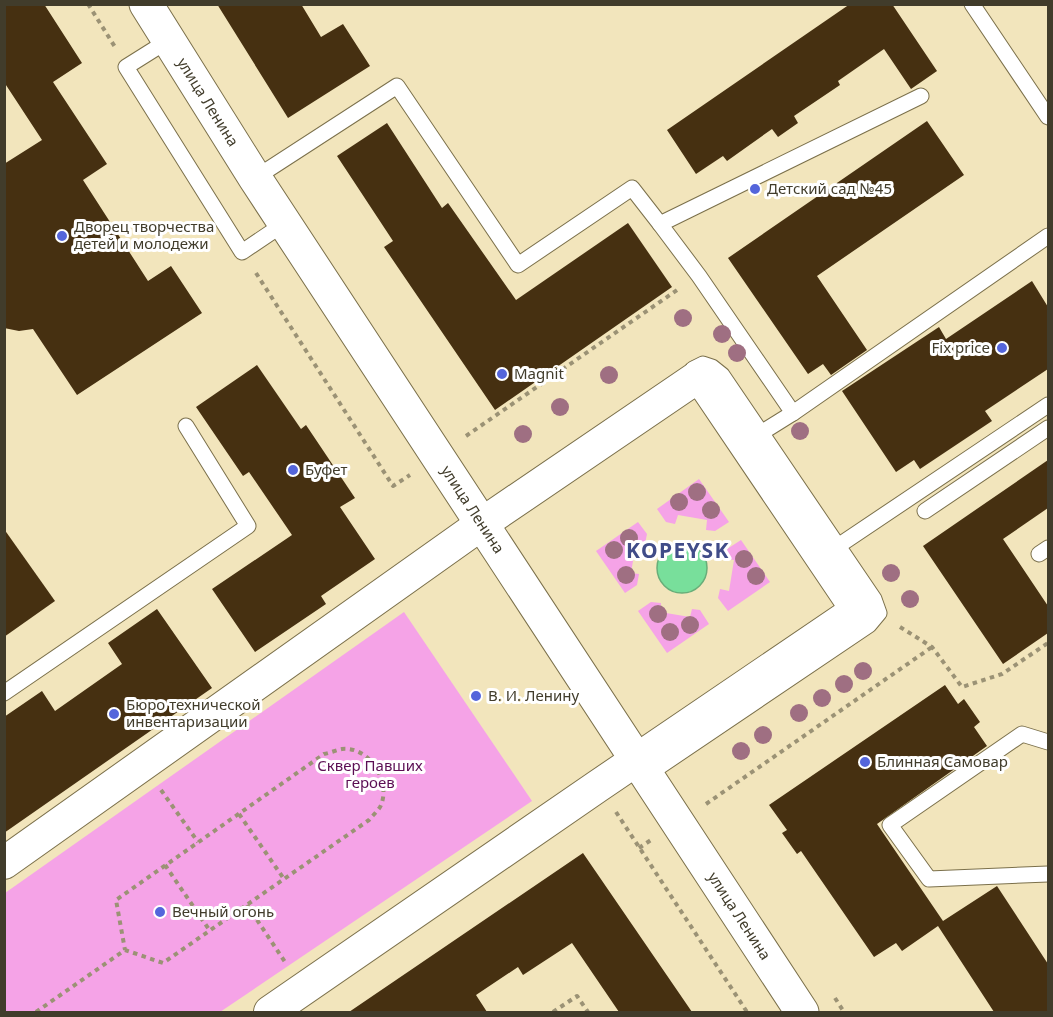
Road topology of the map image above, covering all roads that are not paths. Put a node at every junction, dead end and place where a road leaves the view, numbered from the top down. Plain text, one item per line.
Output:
1 (146, 4) edge
2 (972, 4) edge
3 (169, 40) junction
4 (921, 96) dead end
5 (1048, 117) edge
6 (255, 178) junction
7 (285, 223) junction
8 (660, 224) junction
9 (1048, 236) edge
10 (1048, 405) edge
11 (793, 413) junction
12 (186, 426) dead end
13 (1048, 428) edge
14 (761, 434) junction
15 (925, 510) dead end
16 (480, 519) junction
17 (838, 546) junction
18 (4, 693) edge
19 (1048, 742) edge
20 (642, 767) junction
21 (4, 863) edge
22 (1048, 874) edge
23 (270, 1012) edge
24 (802, 1012) edge

1 - 3 street, улица Ленина
2 - 5 lane
3 - 6 street, улица Ленина
3 - 7 lane
4 - 8 lane
6 - 7 street, улица Ленина
6 - 8 lane
7 - 16 street, улица Ленина
8 - 11 lane
9 - 11 lane
10 - 17 lane
11 - 14 lane
12 - 18 lane
13 - 15 lane
14 - 16 lane
14 - 17 lane
16 - 20 street, улица Ленина
16 - 20 street
16 - 21 street
17 - 20 lane
19 - 22 lane
20 - 23 street
20 - 24 street, улица Ленина

